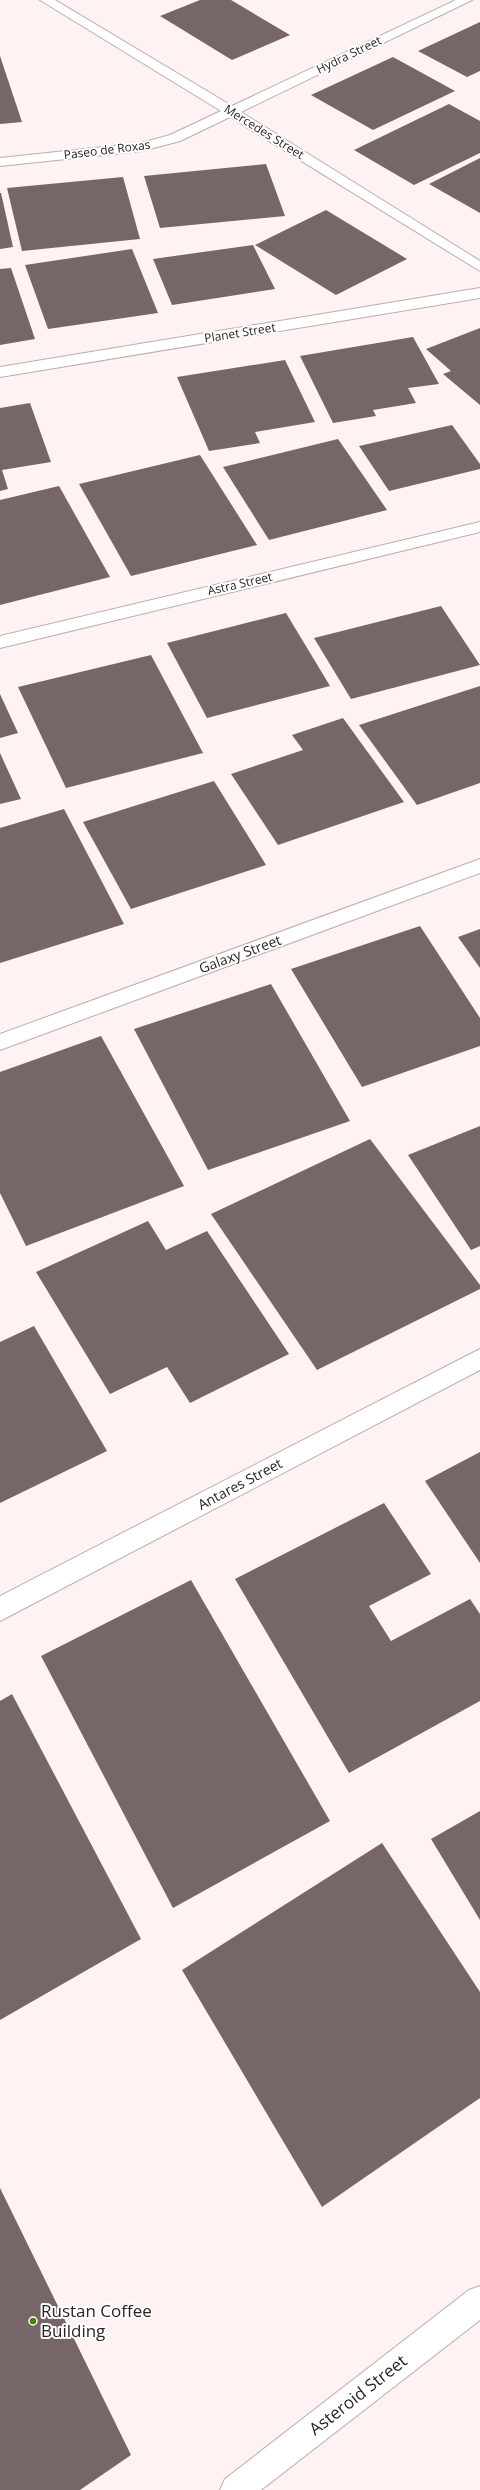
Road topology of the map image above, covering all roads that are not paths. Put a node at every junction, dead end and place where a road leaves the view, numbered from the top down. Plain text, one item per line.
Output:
1 (46, 0) edge
2 (466, 0) edge
3 (232, 112) junction
4 (0, 162) edge
5 (480, 267) edge
6 (480, 294) edge
7 (0, 372) edge
8 (480, 527) edge
9 (0, 642) edge
10 (480, 866) edge
11 (0, 1042) edge
12 (480, 1359) edge
13 (0, 1609) edge
14 (480, 2301) edge
15 (236, 2490) edge

1 - 3 street, Mercedes Street
2 - 3 street, Hydra Street
3 - 4 street, Paseo de Roxas
3 - 5 street, Mercedes Street
6 - 7 street, Planet Street
8 - 9 street, Astra Street
10 - 11 street, Galaxy Street
12 - 13 street, Antares Street
14 - 15 street, Asteroid Street

